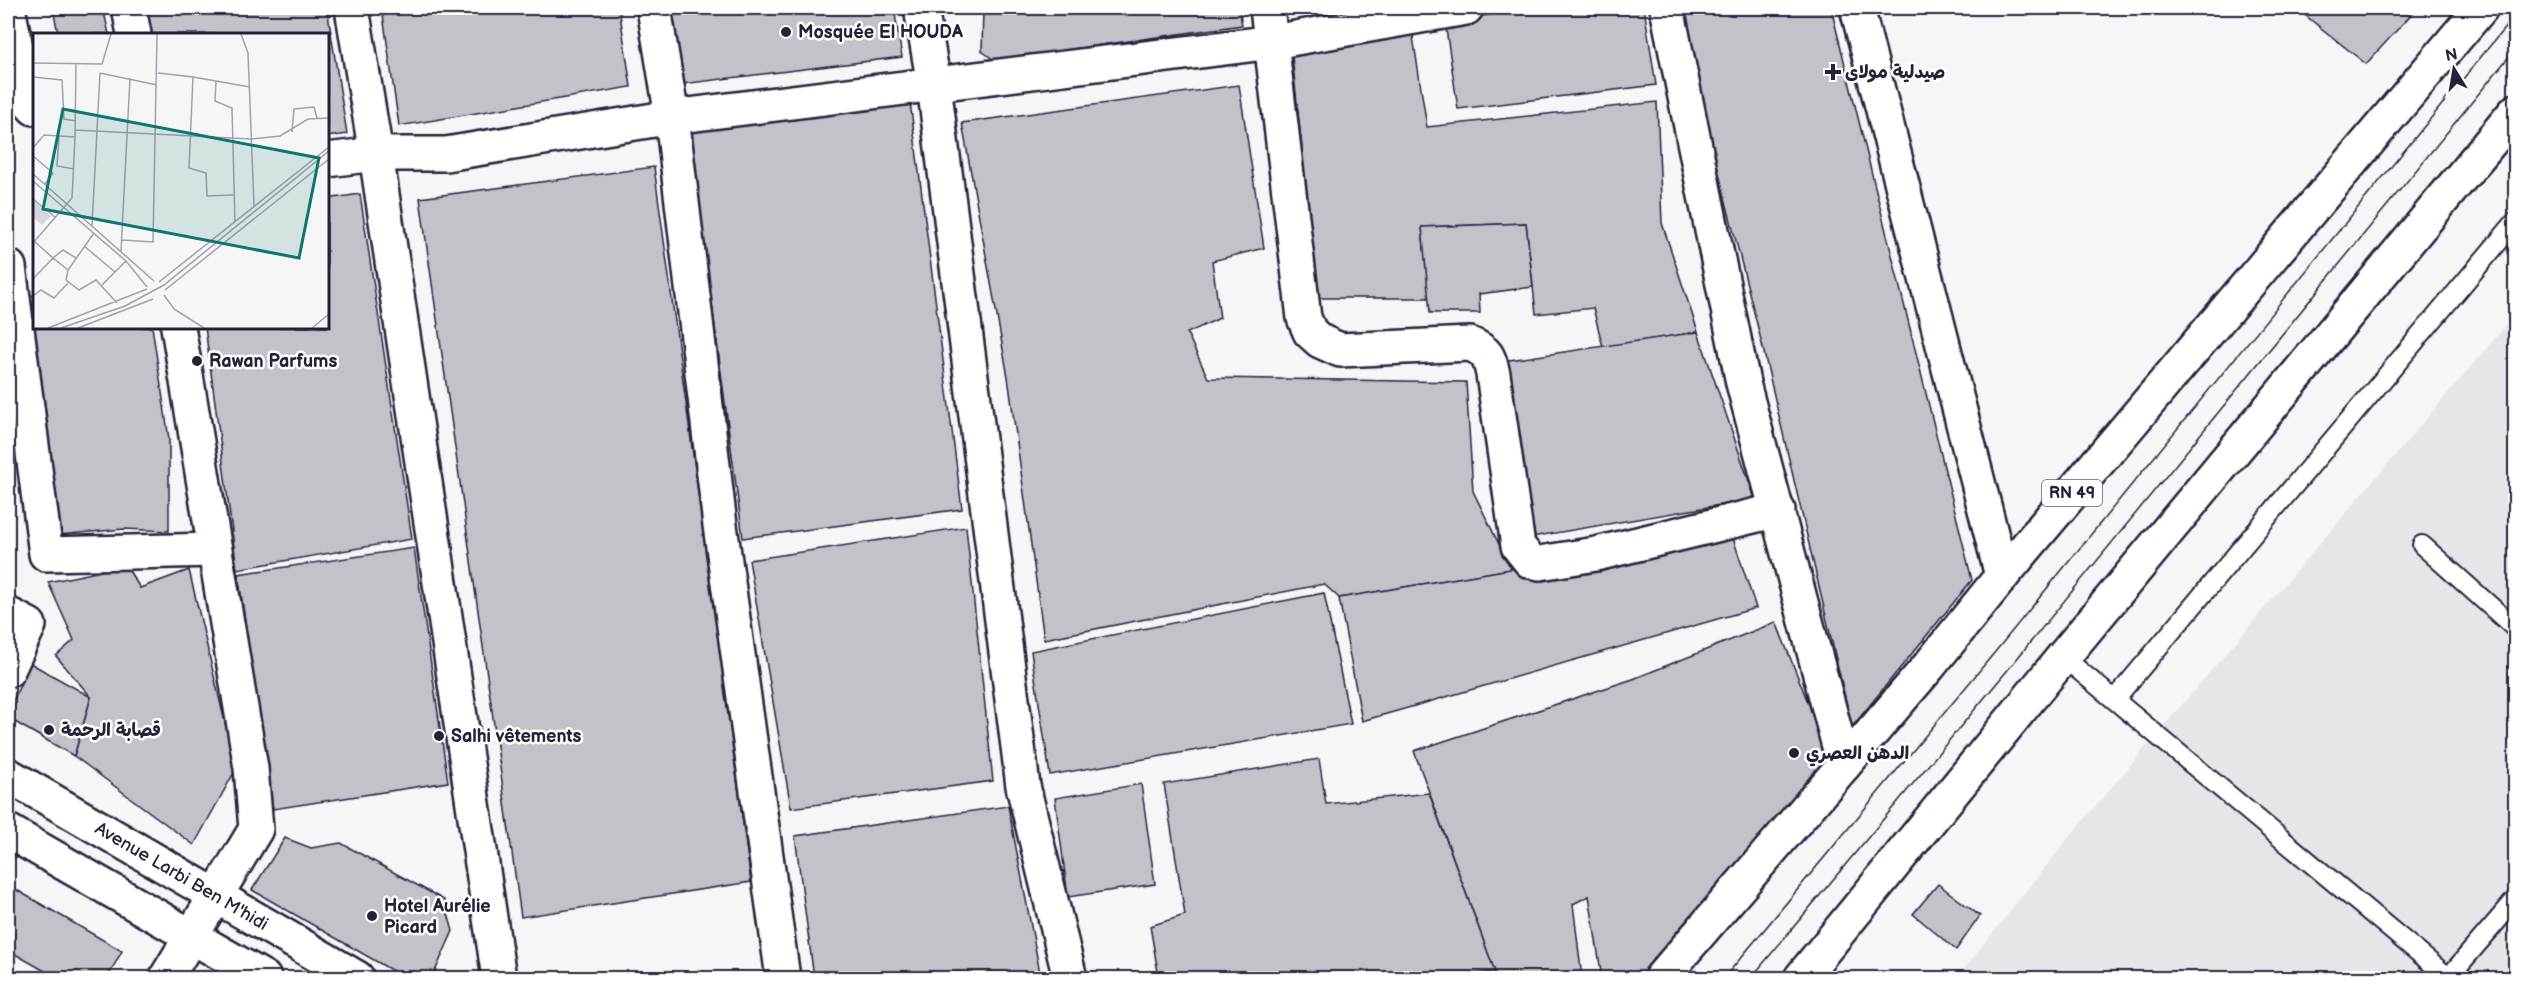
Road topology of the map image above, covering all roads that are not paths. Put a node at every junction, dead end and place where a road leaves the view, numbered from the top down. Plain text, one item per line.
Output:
1 (8, 8) edge
2 (129, 8) edge
3 (351, 8) edge
4 (654, 8) edge
5 (921, 8) edge
6 (1267, 8) edge
7 (1466, 8) edge
8 (1667, 8) edge
9 (1857, 8) edge
10 (2481, 8) edge
11 (134, 33) edge
12 (1272, 42) junction
13 (934, 85) junction
14 (33, 107) edge
15 (2516, 111) edge
16 (672, 117) junction
17 (376, 153) junction
18 (328, 160) edge
19 (2516, 221) edge
20 (17, 266) edge
21 (178, 328) edge
22 (1778, 510) junction
23 (2422, 545) dead end
24 (215, 550) junction
25 (2002, 576) junction
26 (8, 614) edge
27 (2516, 629) edge
28 (2063, 657) junction
29 (8, 670) edge
30 (2115, 699) junction
31 (1844, 765) junction
32 (8, 775) edge
33 (8, 831) edge
34 (215, 896) junction
35 (2516, 899) edge
36 (190, 936) junction
37 (166, 978) edge
38 (264, 978) edge
39 (357, 978) edge
40 (499, 978) edge
41 (783, 978) edge
42 (1070, 978) edge
43 (1661, 978) edge
44 (1801, 978) edge
45 (2449, 978) edge

1 - 14 street
2 - 11 street
3 - 17 street
4 - 16 street
5 - 13 street
6 - 12 street
7 - 12 street
8 - 22 street
9 - 25 street
10 - 25 street, RN 49
12 - 13 street
12 - 22 street
13 - 16 street
13 - 42 street
15 - 28 street
16 - 17 street
16 - 41 street
17 - 18 street
17 - 40 street
19 - 30 lane
20 - 24 street
21 - 24 street
22 - 31 street
23 - 27 lane
24 - 34 street
25 - 31 street, RN 49
26 - 29 street
28 - 30 lane
28 - 44 street
30 - 45 lane
31 - 43 street, RN 49
32 - 34 street, Avenue Larbi Ben M'hidi
33 - 36 street
34 - 36 street
34 - 39 street, Avenue Larbi Ben M'hidi
35 - 45 lane
36 - 37 street
36 - 38 street

